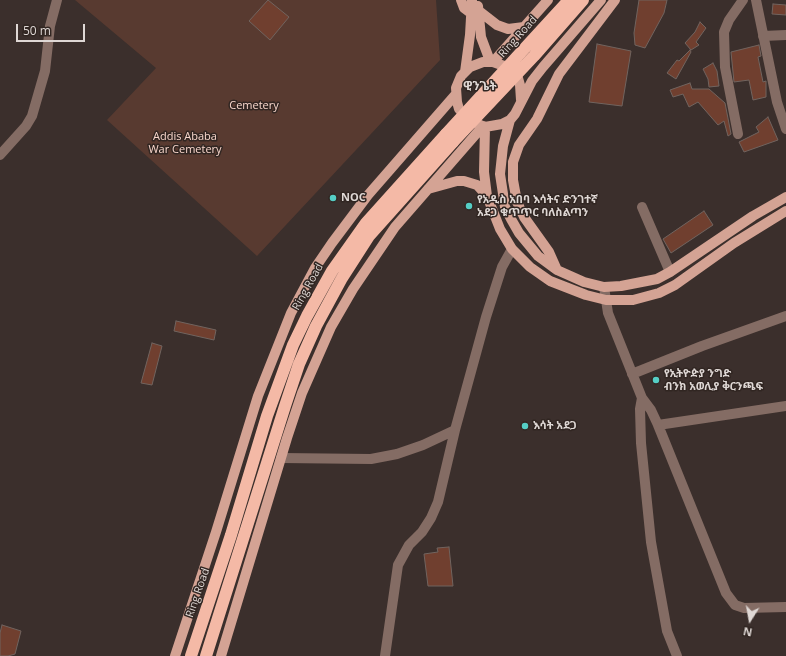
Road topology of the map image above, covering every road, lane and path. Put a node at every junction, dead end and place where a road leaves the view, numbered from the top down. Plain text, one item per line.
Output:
1 (57, 0) edge
2 (461, 0) edge
3 (472, 0) edge
4 (548, 0) edge
5 (569, 0) edge
6 (583, 0) edge
7 (601, 0) edge
8 (615, 0) edge
9 (743, 0) edge
10 (756, 0) edge
11 (478, 7) edge
12 (524, 27) junction
13 (786, 35) edge
14 (764, 36) junction
15 (492, 62) junction
16 (465, 72) junction
17 (456, 94) junction
18 (521, 100) junction
19 (510, 120) junction
20 (484, 127) junction
21 (786, 129) edge
22 (738, 134) dead end
23 (0, 155) edge
24 (428, 189) junction
25 (487, 196) junction
26 (786, 197) edge
27 (642, 207) dead end
28 (786, 211) edge
29 (512, 249) junction
30 (557, 270) junction
31 (670, 272) junction
32 (604, 287) junction
33 (606, 300) junction
34 (786, 316) edge
35 (632, 374) junction
36 (642, 398) junction
37 (786, 406) edge
38 (658, 425) junction
39 (455, 430) junction
40 (281, 458) junction
41 (786, 607) edge
42 (175, 656) edge
43 (191, 656) edge
44 (206, 656) edge
45 (221, 656) edge
46 (385, 656) edge
47 (677, 656) edge

1 - 23 street
2 - 11 main road
3 - 11 main road
4 - 12 main road
5 - 43 highway, Ring Road, bridge
6 - 44 highway, bridge
7 - 18 main road
8 - 30 main road
9 - 22 street
10 - 14 street
11 - 12 main road
11 - 15 main road
11 - 16 main road
12 - 15 main road
13 - 14 street
14 - 21 street
15 - 16 main road
15 - 18 main road
16 - 17 main road
17 - 20 main road
17 - 42 main road, Ring Road
18 - 19 main road
19 - 20 main road
19 - 30 main road
20 - 24 main road
20 - 25 main road
24 - 25 main road
24 - 40 main road
25 - 29 main road
26 - 31 main road
27 - 31 street
28 - 33 main road
29 - 33 main road
29 - 39 street
30 - 32 main road
31 - 32 main road
32 - 33 street
33 - 35 street
34 - 35 street
35 - 36 street
36 - 38 street
36 - 47 street
37 - 38 street
38 - 41 street
39 - 40 street
39 - 46 street
40 - 45 main road

